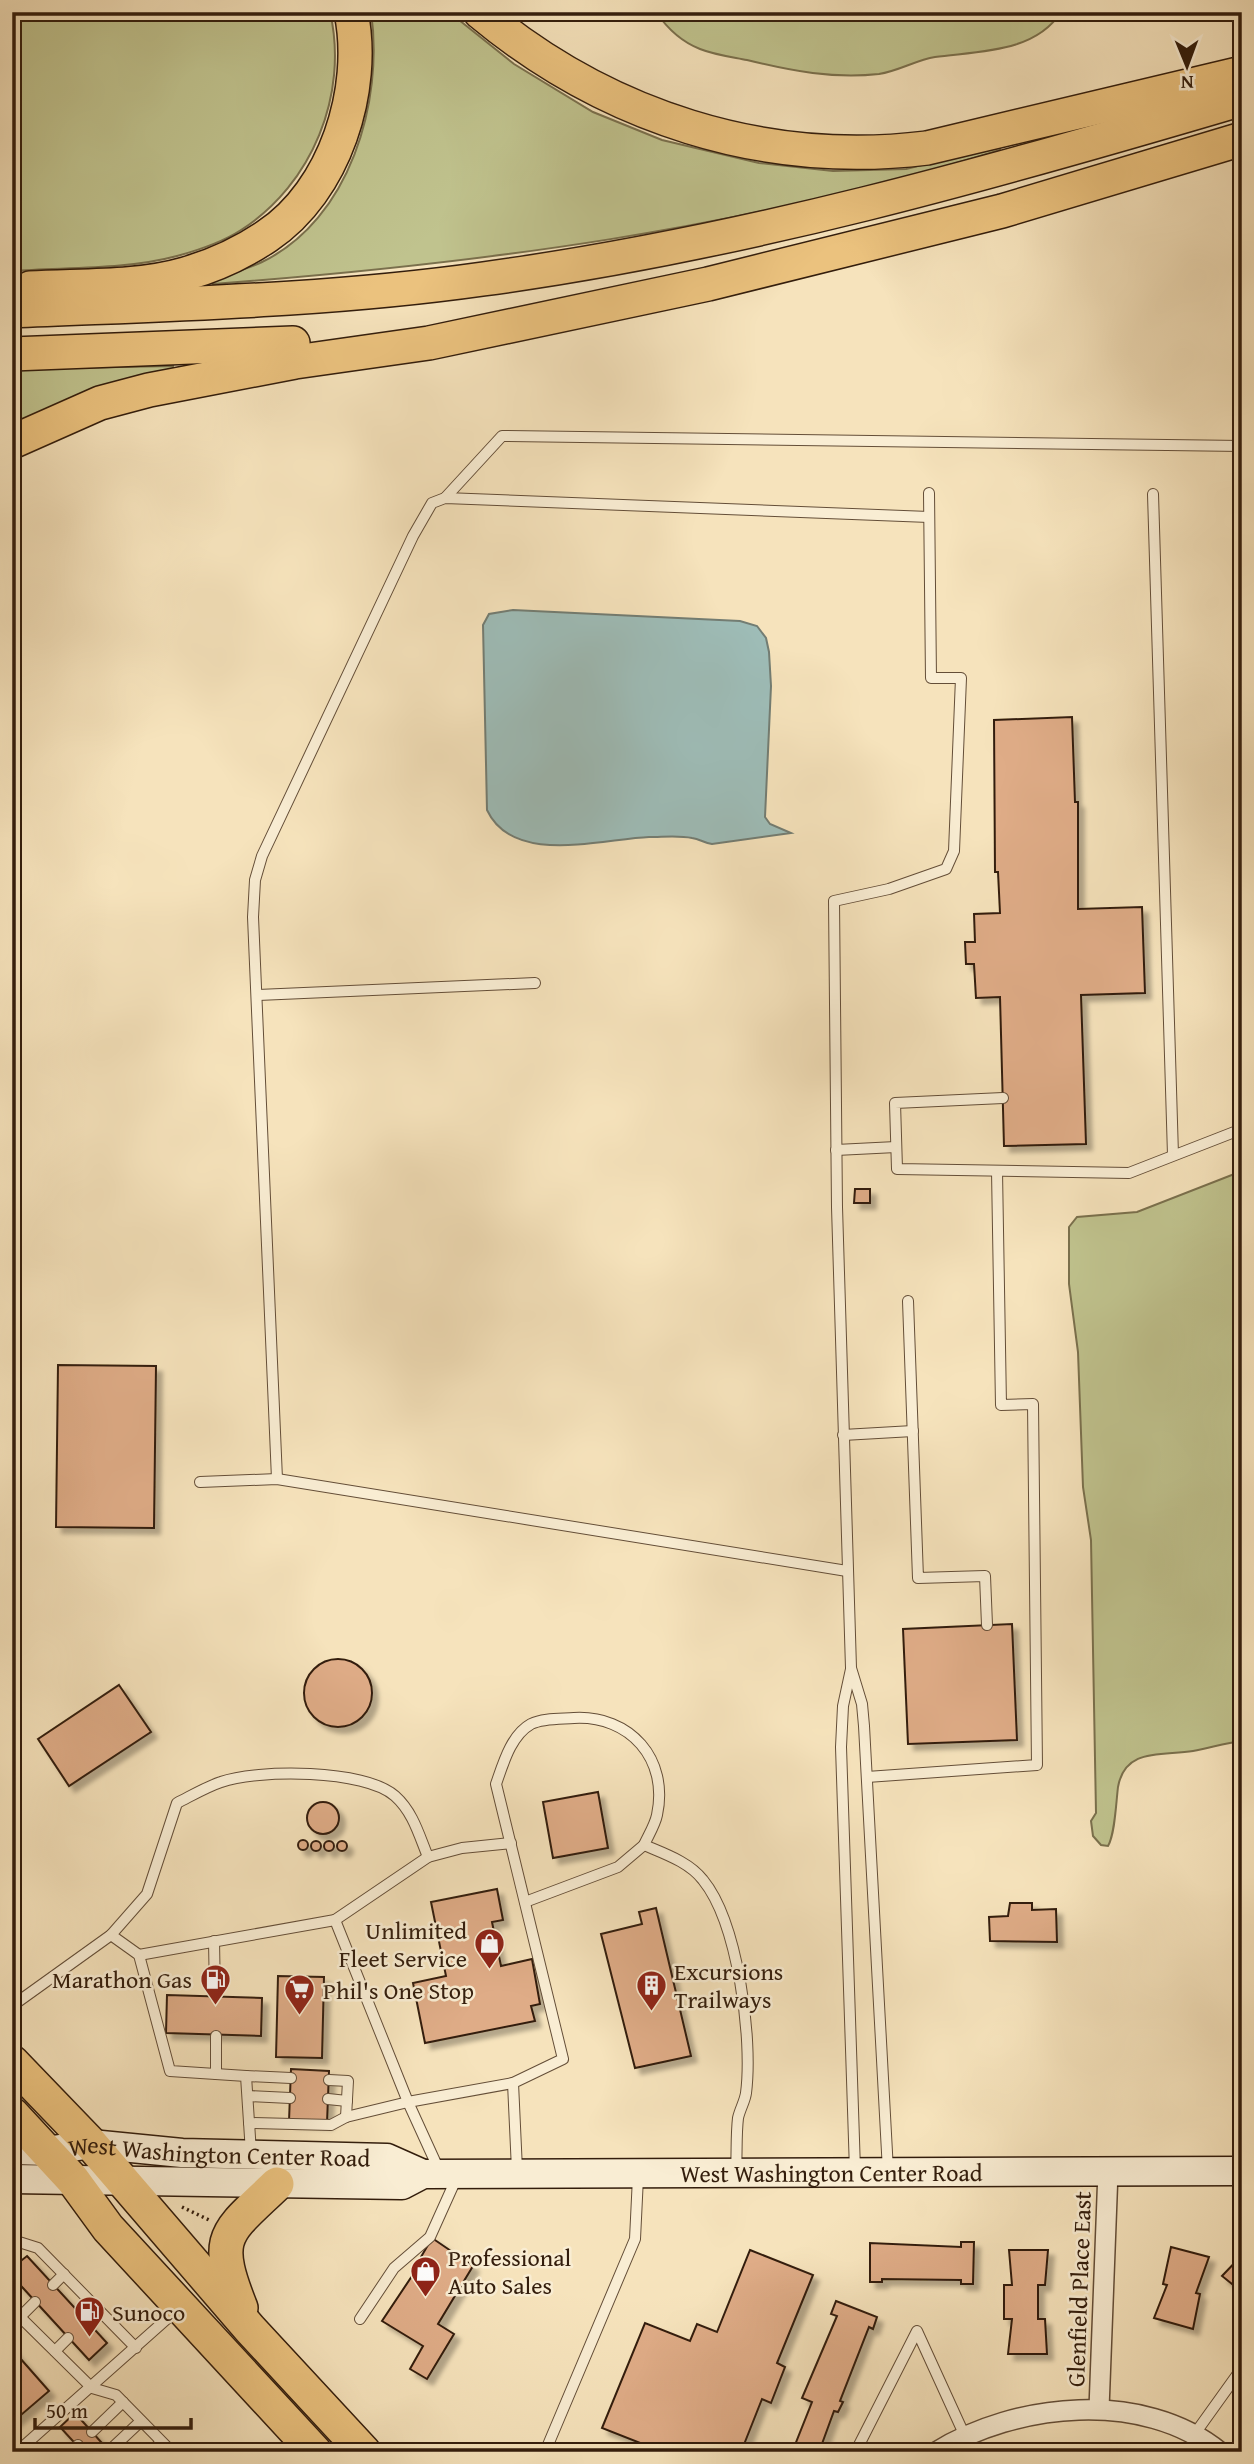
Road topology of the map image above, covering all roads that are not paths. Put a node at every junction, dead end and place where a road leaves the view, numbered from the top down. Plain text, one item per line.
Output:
1 (351, 12) edge
2 (480, 12) edge
3 (1242, 73) edge
4 (1242, 99) edge
5 (1242, 139) edge
6 (12, 289) edge
7 (601, 305) junction
8 (12, 311) edge
9 (12, 355) edge
10 (12, 442) edge
11 (1242, 446) edge
12 (929, 493) dead end
13 (1153, 494) dead end
14 (445, 498) junction
15 (929, 517) junction
16 (535, 983) dead end
17 (258, 995) junction
18 (1003, 1098) dead end
19 (1242, 1129) edge
20 (896, 1147) junction
21 (836, 1150) junction
22 (1173, 1155) junction
23 (997, 1171) junction
24 (908, 1301) dead end
25 (913, 1431) junction
26 (843, 1435) junction
27 (277, 1479) junction
28 (200, 1482) dead end
29 (847, 1571) junction
30 (987, 1625) dead end
31 (851, 1668) junction
32 (867, 1777) junction
33 (511, 1843) junction
34 (644, 1845) junction
35 (428, 1857) junction
36 (525, 1902) junction
37 (335, 1920) junction
38 (111, 1935) junction
39 (214, 1941) junction
40 (139, 1955) junction
41 (215, 1996) dead end
42 (12, 2006) edge
43 (216, 2036) dead end
44 (12, 2063) edge
45 (216, 2074) junction
46 (246, 2076) junction
47 (291, 2078) dead end
48 (329, 2080) dead end
49 (513, 2083) junction
50 (248, 2096) junction
51 (290, 2098) dead end
52 (328, 2099) dead end
53 (347, 2101) junction
54 (408, 2102) junction
55 (12, 2114) edge
56 (346, 2117) junction
57 (249, 2123) junction
58 (91, 2144) junction
59 (12, 2150) edge
60 (47, 2151) junction
61 (251, 2155) junction
62 (855, 2171) junction
63 (888, 2171) junction
64 (1108, 2171) junction
65 (1242, 2171) edge
66 (736, 2172) junction
67 (517, 2173) junction
68 (638, 2173) junction
69 (441, 2174) junction
70 (12, 2179) edge
71 (73, 2180) junction
72 (124, 2181) junction
73 (277, 2185) junction
74 (12, 2249) edge
75 (64, 2274) junction
76 (53, 2285) dead end
77 (36, 2302) dead end
78 (181, 2306) junction
79 (98, 2310) junction
80 (16, 2313) edge
81 (360, 2319) dead end
82 (86, 2321) dead end
83 (250, 2329) junction
84 (68, 2338) dead end
85 (136, 2348) junction
86 (55, 2351) junction
87 (1242, 2368) edge
88 (92, 2388) junction
89 (123, 2402) junction
90 (1100, 2409) junction
91 (141, 2421) junction
92 (92, 2432) dead end
93 (964, 2434) junction
94 (1194, 2435) junction
95 (161, 2442) junction
96 (858, 2447) dead end
97 (109, 2451) edge
98 (17, 2452) edge
99 (151, 2452) edge
100 (172, 2452) edge
101 (315, 2452) edge
102 (364, 2452) edge
103 (545, 2452) edge
104 (936, 2452) edge
105 (1220, 2452) edge

1 - 6 highway
2 - 3 highway
4 - 8 highway
5 - 7 highway
7 - 9 highway
7 - 10 highway
11 - 14 lane
12 - 15 lane
13 - 22 lane
14 - 15 lane
14 - 17 lane
15 - 21 lane
16 - 17 lane
17 - 27 lane
18 - 20 lane
19 - 22 lane
20 - 21 lane
20 - 23 lane
21 - 26 lane
22 - 23 lane
23 - 32 lane
24 - 25 lane
25 - 26 lane
25 - 30 lane
26 - 29 lane
27 - 28 lane
27 - 29 lane
29 - 31 lane
31 - 32 lane
31 - 62 lane
32 - 63 lane
33 - 34 lane
33 - 35 lane
33 - 36 lane
34 - 36 lane
34 - 66 lane
35 - 37 lane
35 - 38 lane
36 - 49 lane
37 - 39 lane
37 - 54 lane
38 - 40 lane
38 - 42 lane
39 - 40 lane
39 - 41 lane
40 - 45 lane
43 - 45 lane
44 - 58 highway
45 - 46 lane
46 - 47 lane
46 - 50 lane
48 - 53 lane
49 - 54 lane
49 - 67 lane
50 - 51 lane
50 - 57 lane
52 - 53 lane
53 - 56 lane
54 - 56 lane
54 - 69 lane
55 - 60 highway
56 - 57 lane
57 - 61 lane
58 - 60 main road, West Washington Center Road
58 - 61 main road, West Washington Center Road
58 - 72 highway
59 - 60 main road, West Washington Center Road
60 - 71 highway
61 - 69 main road, West Washington Center Road
62 - 63 main road, West Washington Center Road
62 - 66 main road, West Washington Center Road
63 - 64 main road, West Washington Center Road
64 - 65 main road, West Washington Center Road
64 - 90 street, Glenfield Place East
66 - 68 main road, West Washington Center Road
67 - 68 main road, West Washington Center Road
67 - 69 main road, West Washington Center Road
68 - 103 lane
69 - 73 main road, West Washington Center Road
69 - 81 lane
70 - 71 main road, West Washington Center Road
71 - 72 main road, West Washington Center Road
71 - 78 highway
72 - 73 main road, West Washington Center Road
72 - 83 highway
73 - 83 highway
74 - 75 lane
75 - 76 lane
75 - 79 lane
77 - 80 lane
78 - 85 lane
78 - 101 highway
79 - 82 lane
79 - 85 lane
80 - 86 lane
83 - 102 highway
84 - 86 lane
85 - 88 lane
86 - 88 lane
87 - 94 lane
88 - 89 lane
88 - 98 lane
89 - 91 lane
89 - 92 lane
90 - 93 street
90 - 94 street
91 - 95 lane
91 - 97 lane
93 - 96 lane
93 - 104 street
94 - 105 street
95 - 99 lane
95 - 100 lane

